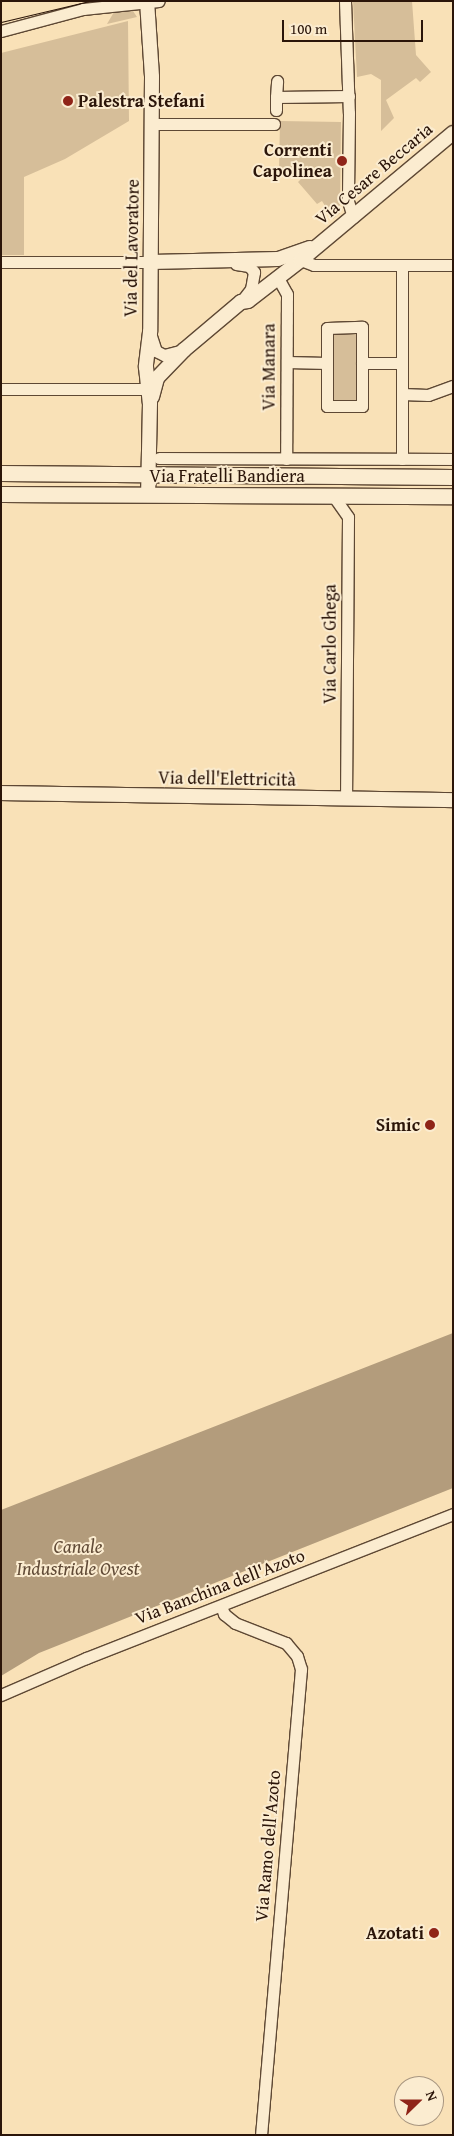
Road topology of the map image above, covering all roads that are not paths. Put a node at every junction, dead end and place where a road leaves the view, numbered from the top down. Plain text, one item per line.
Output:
1 (345, 1) edge
2 (151, 2) edge
3 (1, 31) edge
4 (276, 81) dead end
5 (349, 96) junction
6 (276, 97) junction
7 (276, 110) dead end
8 (152, 124) junction
9 (274, 124) dead end
10 (453, 133) edge
11 (353, 218) junction
12 (320, 244) junction
13 (301, 260) junction
14 (1, 262) edge
15 (144, 262) junction
16 (174, 262) junction
17 (227, 262) junction
18 (402, 265) junction
19 (453, 265) edge
20 (278, 278) junction
21 (151, 280) junction
22 (241, 302) junction
23 (150, 332) junction
24 (184, 350) junction
25 (287, 362) junction
26 (327, 363) junction
27 (362, 363) junction
28 (402, 363) junction
29 (453, 386) edge
30 (1, 389) edge
31 (146, 389) junction
32 (402, 394) junction
33 (150, 403) junction
34 (158, 458) dead end
35 (286, 459) junction
36 (402, 459) junction
37 (453, 459) edge
38 (1, 473) edge
39 (149, 474) junction
40 (453, 477) edge
41 (1, 494) edge
42 (332, 494) junction
43 (148, 495) junction
44 (453, 496) edge
45 (1, 793) edge
46 (346, 799) junction
47 (453, 800) edge
48 (453, 1514) edge
49 (220, 1606) junction
50 (1, 1695) edge
51 (261, 2135) edge

1 - 5 street
2 - 3 street
2 - 8 street, Via del Lavoratore
4 - 6 street
5 - 6 street
5 - 11 street
6 - 7 street
8 - 9 street
8 - 15 street, Via del Lavoratore
10 - 11 street, Via Cesare Beccaria
11 - 12 street, Via Cesare Beccaria
12 - 13 street, Via Cesare Beccaria
12 - 17 street, Via Cesare Beccaria
13 - 18 street
13 - 20 street, Via Cesare Beccaria
14 - 15 street
15 - 16 street, Via Cesare Beccaria
15 - 21 street, Via del Lavoratore
16 - 17 street, Via Cesare Beccaria
16 - 21 street
17 - 22 street
18 - 19 street
18 - 28 street
20 - 22 street, Via Cesare Beccaria
20 - 25 street, Via Manara
21 - 23 street, Via del Lavoratore
22 - 24 street, Via Cesare Beccaria
23 - 24 street
23 - 31 street, Via del Lavoratore
24 - 33 street, Via Cesare Beccaria
25 - 26 street
25 - 35 street, Via Manara
26 - 27 street
26 - 27 street
27 - 28 street
28 - 32 street
29 - 32 street
30 - 31 street
31 - 33 street, Via del Lavoratore
32 - 36 street
33 - 39 street, Via del Lavoratore
34 - 35 street, Via Fratelli Bandiera
35 - 36 street, Via Fratelli Bandiera
36 - 37 street, Via Fratelli Bandiera
38 - 39 main road, Via Fratelli Bandiera
39 - 40 main road, Via Fratelli Bandiera
39 - 43 street, Via del Lavoratore
41 - 43 main road, Via Fratelli Bandiera
42 - 43 main road, Via Fratelli Bandiera
42 - 44 main road, Via Fratelli Bandiera
42 - 46 street, Via Carlo Ghega
45 - 46 street, Via dell'Elettricità
46 - 47 street, Via dell'Elettricità
48 - 49 street, Via Banchina dell'Azoto
49 - 50 street, Via Banchina dell'Azoto
49 - 51 street, Via Ramo dell'Azoto

